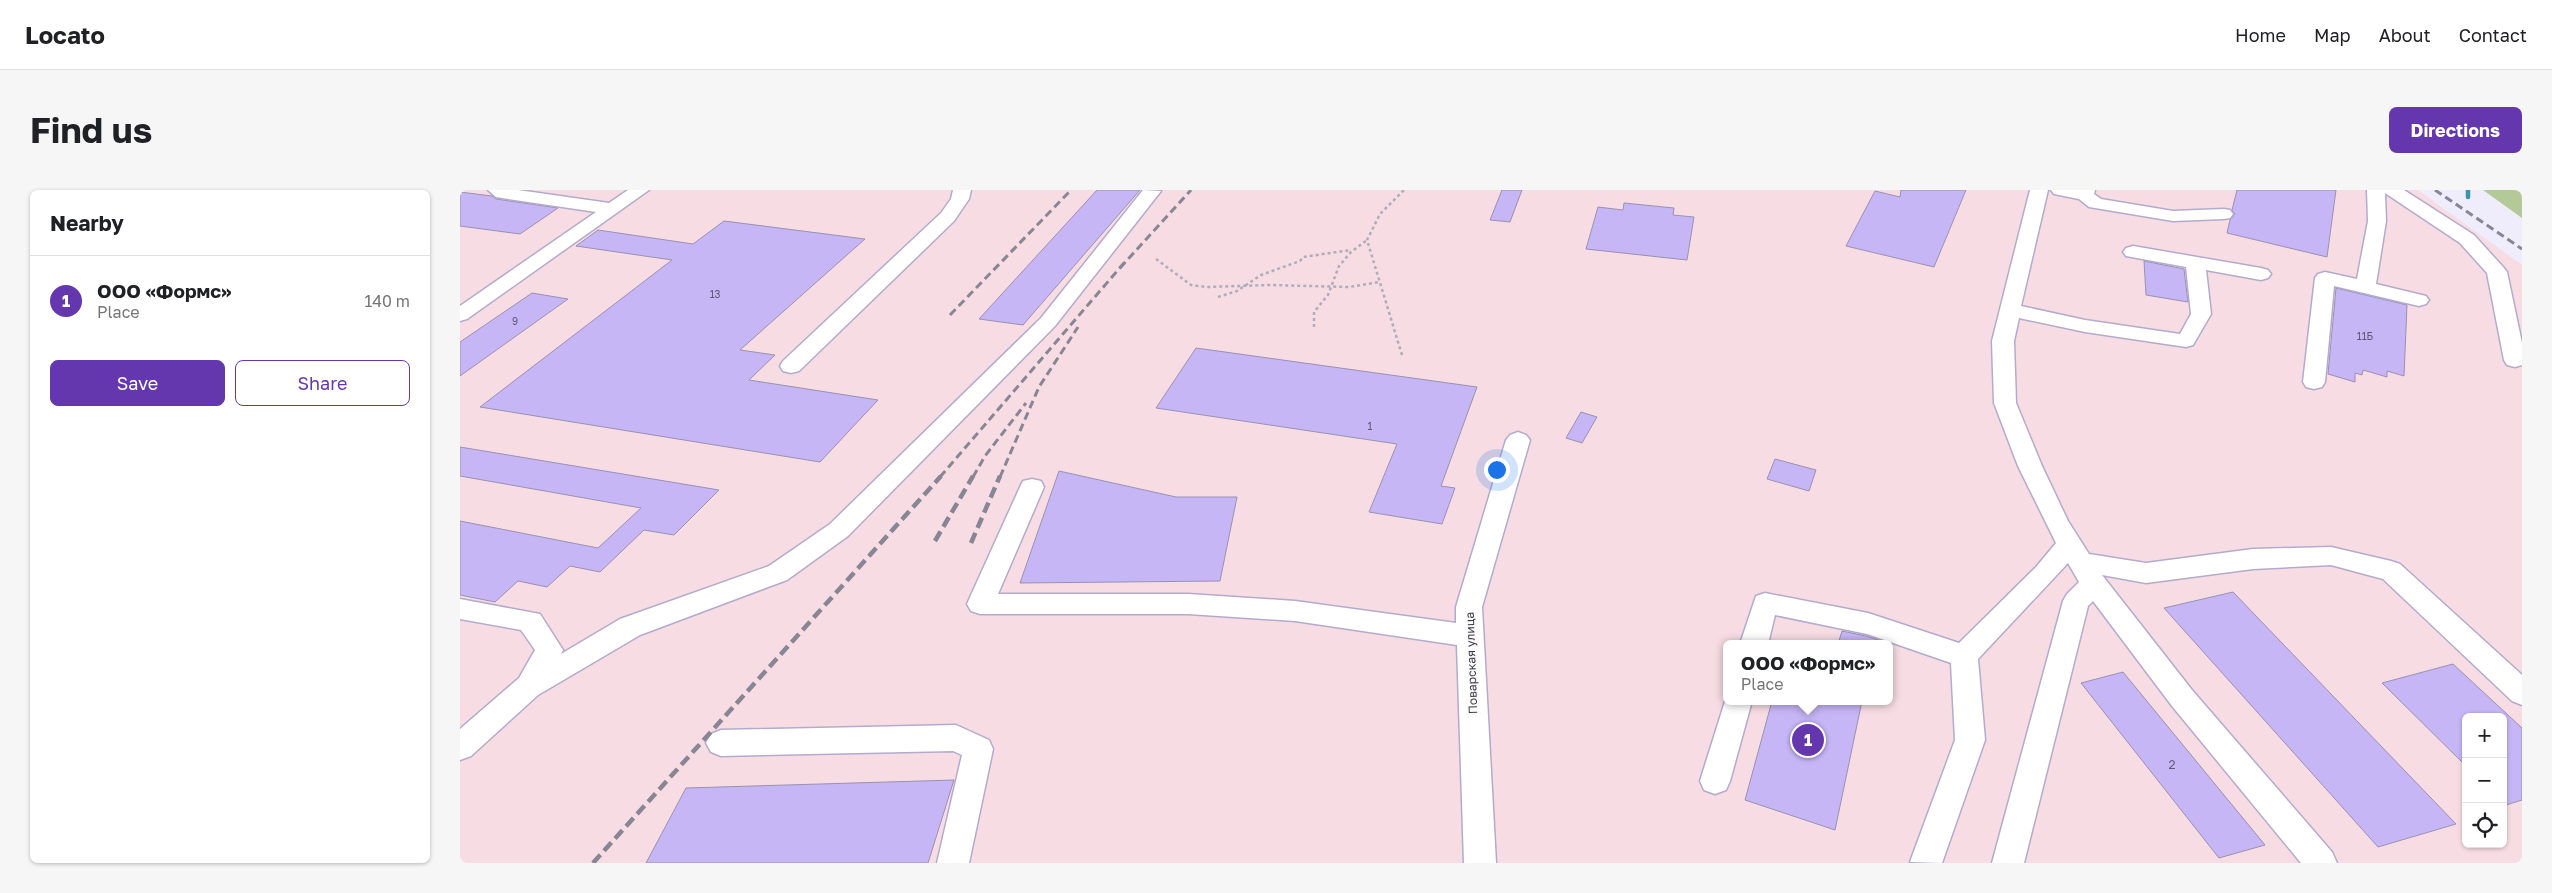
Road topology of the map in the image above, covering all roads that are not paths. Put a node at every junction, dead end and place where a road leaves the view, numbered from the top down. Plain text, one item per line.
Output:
1 (497, 190) edge
2 (640, 190) edge
3 (962, 190) edge
4 (2039, 190) edge
5 (2060, 190) edge
6 (2376, 190) edge
7 (2392, 190) edge
8 (1152, 192) dead end
9 (2086, 192) edge
10 (612, 209) junction
11 (2224, 214) dead end
12 (2133, 252) dead end
13 (2195, 263) junction
14 (2260, 274) dead end
15 (2365, 288) junction
16 (2418, 300) dead end
17 (2502, 300) junction
18 (2010, 310) junction
19 (460, 315) edge
20 (2522, 315) edge
21 (2516, 346) edge
22 (791, 366) dead end
23 (2314, 382) dead end
24 (1518, 440) dead end
25 (1032, 487) dead end
26 (2082, 563) junction
27 (460, 609) edge
28 (1470, 636) junction
29 (1755, 640) edge
30 (1964, 656) junction
31 (528, 688) junction
32 (2522, 693) edge
33 (1737, 705) edge
34 (721, 743) dead end
35 (460, 747) edge
36 (1716, 781) dead end
37 (1926, 862) dead end
38 (953, 863) edge
39 (1480, 863) edge
40 (2008, 863) edge
41 (2321, 863) edge

1 - 10 street
2 - 10 street
3 - 22 street
4 - 18 street
5 - 9 street
6 - 15 street
7 - 17 street
8 - 31 street
9 - 11 street
10 - 19 street
12 - 13 street
13 - 14 street
13 - 18 street
15 - 16 street
15 - 23 street
17 - 20 street
17 - 21 street
18 - 26 street
24 - 28 street, Поварская улица
25 - 28 street
26 - 30 street
26 - 32 street
26 - 40 street
26 - 41 street
27 - 31 street
28 - 39 street, Поварская улица
29 - 30 street
30 - 37 street
31 - 35 street
33 - 36 street
34 - 38 street

